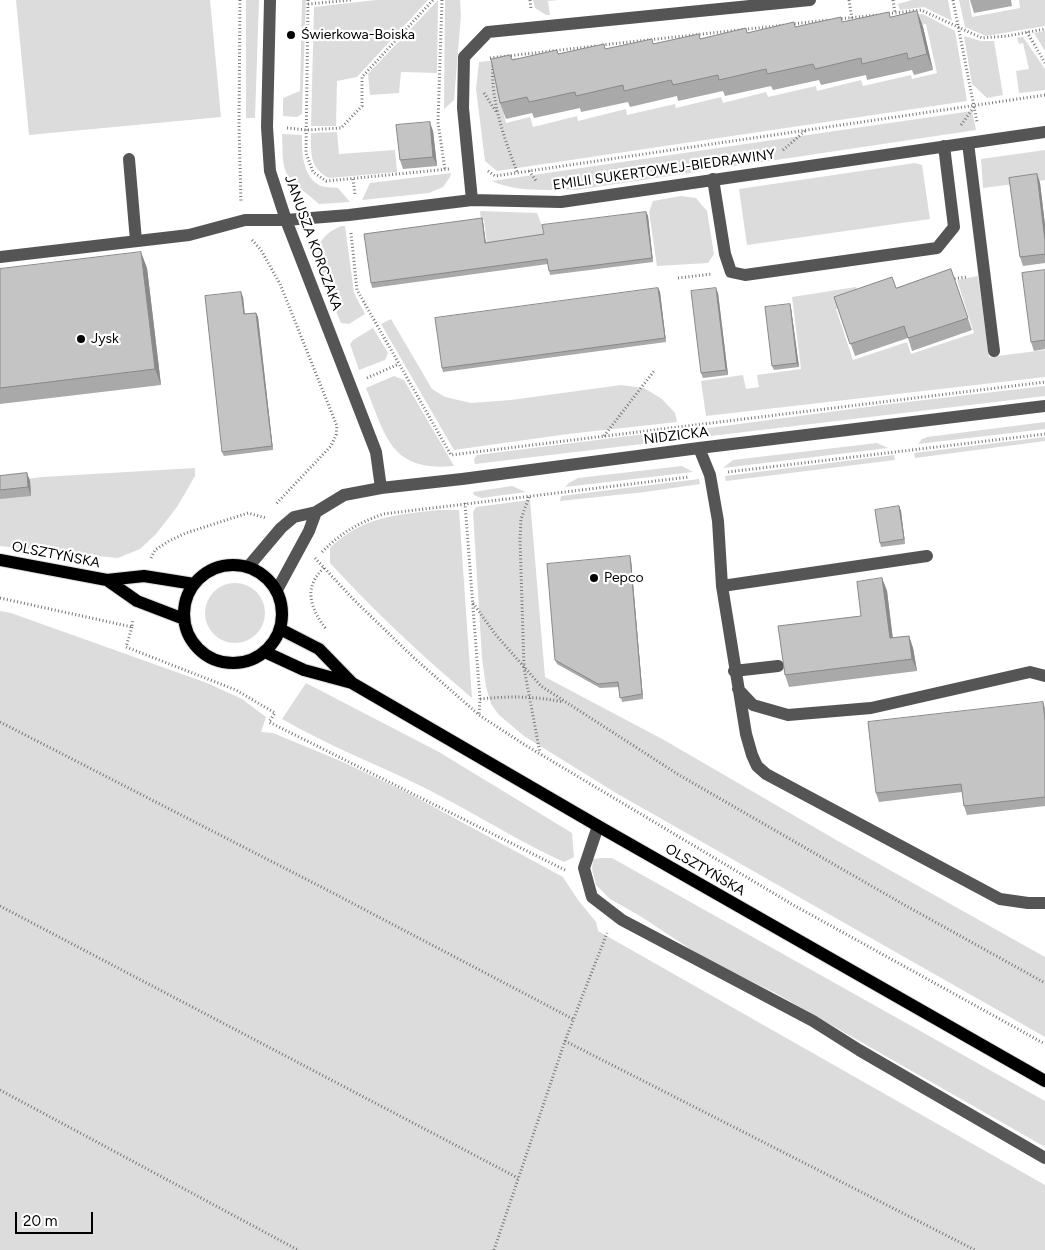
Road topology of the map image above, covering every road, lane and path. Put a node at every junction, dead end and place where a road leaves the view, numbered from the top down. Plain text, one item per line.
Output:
1 (240, 0) edge
2 (270, 0) edge
3 (351, 0) edge
4 (433, 0) edge
5 (442, 0) edge
6 (810, 0) edge
7 (849, 0) edge
8 (893, 0) edge
9 (953, 0) edge
10 (308, 2) edge
11 (897, 12) junction
12 (852, 18) junction
13 (900, 21) edge
14 (853, 27) edge
15 (959, 28) junction
16 (1045, 28) edge
17 (1027, 32) junction
18 (485, 58) dead end
19 (493, 58) junction
20 (1045, 63) edge
21 (482, 90) dead end
22 (1045, 95) edge
23 (974, 107) junction
24 (499, 116) junction
25 (239, 126) junction
26 (266, 127) junction
27 (978, 128) dead end
28 (306, 130) junction
29 (1045, 132) edge
30 (968, 143) junction
31 (944, 146) junction
32 (128, 159) dead end
33 (468, 166) junction
34 (445, 170) junction
35 (517, 172) junction
36 (713, 179) junction
37 (472, 200) junction
38 (349, 215) junction
39 (245, 220) junction
40 (286, 220) junction
41 (136, 241) junction
42 (0, 257) edge
43 (731, 272) junction
44 (678, 278) dead end
45 (994, 351) dead end
46 (654, 371) dead end
47 (1045, 382) edge
48 (1045, 406) edge
49 (1045, 434) edge
50 (604, 436) junction
51 (698, 448) junction
52 (459, 454) junction
53 (710, 475) junction
54 (462, 479) junction
55 (381, 488) junction
56 (529, 497) junction
57 (465, 504) junction
58 (271, 510) dead end
59 (316, 512) junction
60 (264, 516) dead end
61 (927, 556) dead end
62 (0, 560) edge
63 (149, 562) dead end
64 (248, 567) junction
65 (324, 568) junction
66 (107, 580) junction
67 (194, 584) junction
68 (722, 586) junction
69 (276, 590) junction
70 (0, 598) edge
71 (473, 603) junction
72 (133, 618) dead end
73 (184, 619) junction
74 (132, 627) junction
75 (280, 629) junction
76 (330, 634) dead end
77 (265, 652) junction
78 (778, 666) dead end
79 (524, 668) junction
80 (734, 671) junction
81 (1045, 676) edge
82 (352, 683) junction
83 (738, 689) junction
84 (529, 696) junction
85 (480, 699) junction
86 (566, 702) junction
87 (479, 715) junction
88 (0, 722) edge
89 (540, 754) junction
90 (598, 826) junction
91 (584, 868) junction
92 (1045, 902) edge
93 (0, 906) edge
94 (614, 914) junction
95 (1045, 983) edge
96 (573, 1019) junction
97 (565, 1041) junction
98 (1045, 1044) edge
99 (1045, 1080) edge
100 (0, 1090) edge
101 (1045, 1158) edge
102 (518, 1178) junction
103 (298, 1250) edge
104 (494, 1250) edge
105 (976, 1250) edge

1 - 25 path
2 - 26 street, JANUSZA KORCZAKA
3 - 10 path
4 - 28 path
5 - 34 path
6 - 33 street
7 - 12 path
8 - 11 path
9 - 15 path
10 - 28 path
11 - 12 path
11 - 13 path
11 - 15 path
12 - 14 path
12 - 19 path
15 - 17 path
15 - 23 path
16 - 17 path
17 - 20 path
18 - 19 path
19 - 24 path
21 - 24 path
22 - 23 path
23 - 27 path
23 - 35 path
24 - 35 path
25 - 26 path
25 - 39 path
26 - 28 path
26 - 40 street, JANUSZA KORCZAKA
28 - 34 path
29 - 30 street, EMILII SUKERTOWEJ-BIEDRAWINY
30 - 31 street, EMILII SUKERTOWEJ-BIEDRAWINY
30 - 45 street
31 - 36 street, EMILII SUKERTOWEJ-BIEDRAWINY
31 - 43 street
32 - 41 street
33 - 34 path
33 - 35 path
33 - 37 street
36 - 37 street, EMILII SUKERTOWEJ-BIEDRAWINY
36 - 43 street
37 - 38 street, EMILII SUKERTOWEJ-BIEDRAWINY
38 - 40 street, EMILII SUKERTOWEJ-BIEDRAWINY
38 - 52 path
39 - 40 street, EMILII SUKERTOWEJ-BIEDRAWINY
39 - 41 street, EMILII SUKERTOWEJ-BIEDRAWINY
39 - 58 path
40 - 55 street, JANUSZA KORCZAKA
41 - 42 street, EMILII SUKERTOWEJ-BIEDRAWINY
43 - 44 path
46 - 50 path
47 - 50 path
48 - 51 street, NIDZICKA
49 - 53 path
50 - 52 path
51 - 53 street
51 - 54 street, NIDZICKA
52 - 54 path
53 - 56 path
53 - 68 street
54 - 55 street, NIDZICKA
54 - 57 path
55 - 59 street, NIDZICKA
56 - 57 path
56 - 79 path
57 - 65 path
57 - 71 path
59 - 64 street, NIDZICKA
59 - 69 street
60 - 63 path
61 - 68 street
62 - 66 main road, OLSZTYŃSKA
64 - 67 main road
64 - 69 main road
65 - 76 path
65 - 87 path
66 - 67 main road, OLSZTYŃSKA
66 - 73 main road, OLSZTYŃSKA
67 - 73 main road
68 - 80 street
69 - 75 main road
70 - 74 path
71 - 79 path
71 - 85 path
72 - 74 path
73 - 77 main road
74 - 91 path
75 - 77 main road
75 - 82 main road, OLSZTYŃSKA
77 - 82 main road, OLSZTYŃSKA
78 - 80 street
79 - 84 path
79 - 86 path
80 - 83 street
81 - 83 street
82 - 90 main road, OLSZTYŃSKA
83 - 92 street
84 - 85 path
84 - 86 path
84 - 89 path
85 - 87 path
86 - 95 path
87 - 89 path
88 - 96 path
89 - 98 path
90 - 91 street
90 - 99 main road, OLSZTYŃSKA
91 - 94 street
93 - 102 path
94 - 96 path
94 - 101 street
96 - 97 path
97 - 102 path
97 - 105 path
100 - 103 path
102 - 104 path

